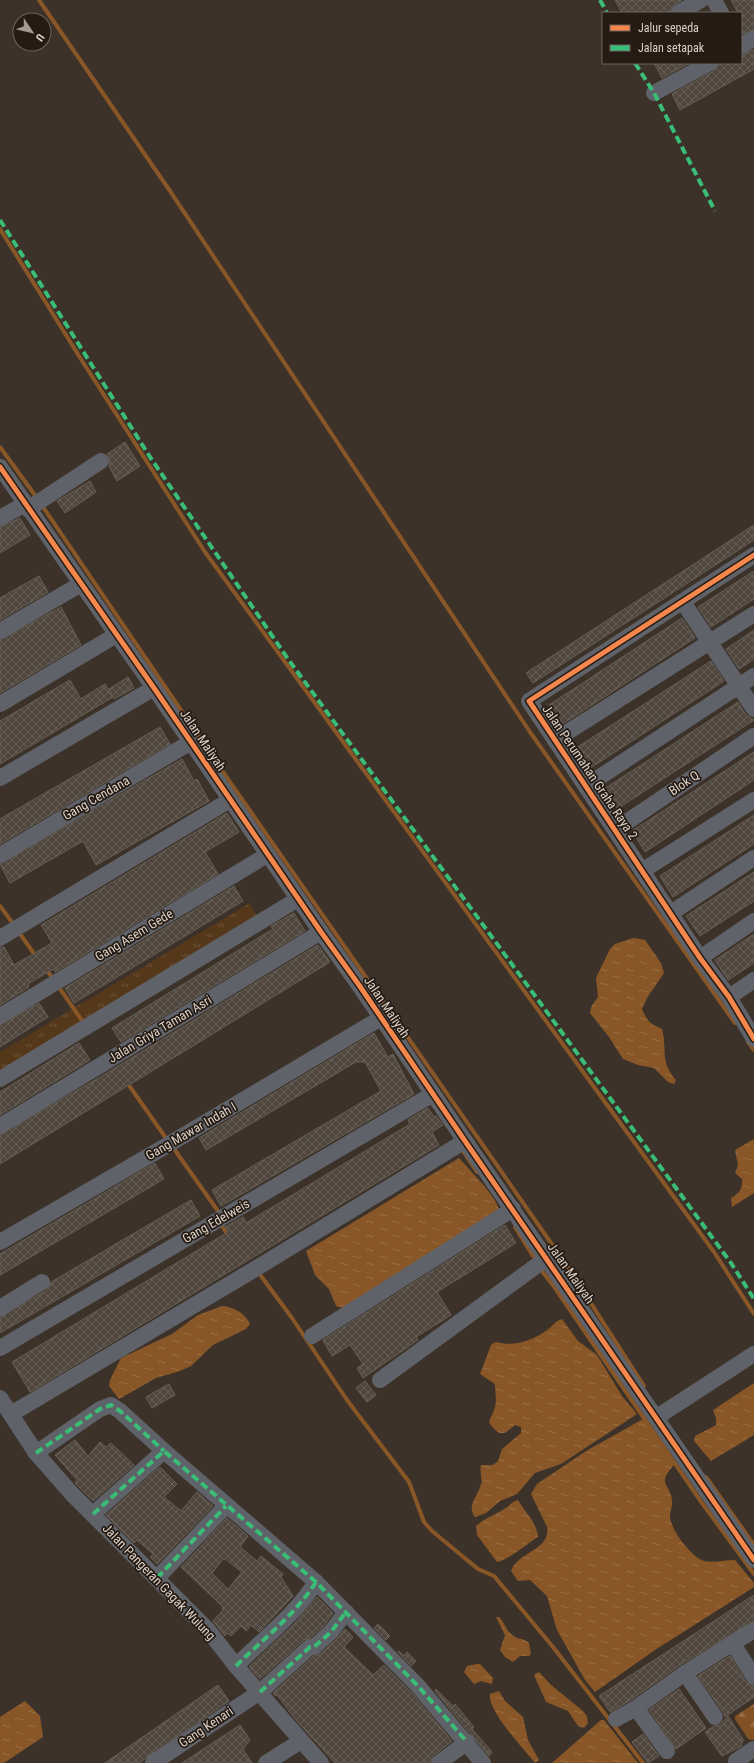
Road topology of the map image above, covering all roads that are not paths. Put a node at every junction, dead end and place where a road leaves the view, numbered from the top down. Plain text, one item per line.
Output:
1 (701, 0) edge
2 (714, 0) edge
3 (680, 12) edge
4 (720, 12) edge
5 (754, 38) edge
6 (742, 45) edge
7 (708, 64) edge
8 (654, 93) dead end
9 (101, 461) dead end
10 (0, 467) edge
11 (28, 505) junction
12 (0, 518) edge
13 (754, 555) edge
14 (76, 587) junction
15 (683, 602) junction
16 (754, 614) edge
17 (0, 631) edge
18 (112, 638) junction
19 (709, 642) junction
20 (754, 676) edge
21 (739, 686) junction
22 (154, 688) junction
23 (0, 704) edge
24 (754, 709) edge
25 (754, 736) edge
26 (555, 740) junction
27 (187, 745) junction
28 (0, 778) edge
29 (586, 786) junction
30 (754, 800) edge
31 (226, 803) junction
32 (615, 830) junction
33 (260, 854) junction
34 (0, 855) edge
35 (754, 858) edge
36 (642, 870) junction
37 (293, 902) junction
38 (671, 913) junction
39 (754, 921) edge
40 (11, 932) edge
41 (316, 935) junction
42 (700, 958) junction
43 (53, 979) junction
44 (754, 980) edge
45 (729, 997) junction
46 (0, 1006) edge
47 (0, 1016) edge
48 (377, 1021) junction
49 (754, 1039) edge
50 (0, 1079) edge
51 (429, 1097) junction
52 (0, 1126) edge
53 (459, 1145) junction
54 (508, 1212) junction
55 (0, 1242) edge
56 (547, 1258) junction
57 (42, 1282) dead end
58 (0, 1308) edge
59 (312, 1336) dead end
60 (0, 1348) edge
61 (754, 1354) edge
62 (380, 1380) dead end
63 (0, 1398) edge
64 (11, 1414) junction
65 (656, 1417) junction
66 (164, 1451) junction
67 (36, 1453) junction
68 (226, 1506) junction
69 (93, 1514) junction
70 (754, 1560) edge
71 (158, 1578) junction
72 (316, 1582) junction
73 (346, 1612) junction
74 (754, 1630) edge
75 (733, 1644) junction
76 (236, 1666) junction
77 (685, 1673) junction
78 (754, 1676) edge
79 (260, 1692) junction
80 (636, 1708) junction
81 (715, 1716) dead end
82 (616, 1719) dead end
83 (301, 1741) junction
84 (466, 1742) junction
85 (754, 1749) edge
86 (667, 1751) dead end
87 (736, 1761) dead end
88 (153, 1763) edge
89 (266, 1763) edge
90 (322, 1763) edge
91 (439, 1763) edge
92 (483, 1763) edge

1 - 3 street
2 - 4 street
5 - 6 street
7 - 8 street
9 - 11 street
10 - 11 street, Jalan Maliyah
11 - 12 street
11 - 14 street, Jalan Maliyah
13 - 15 street, Jalan Perumahan Graha Raya 2
14 - 17 street
14 - 18 street, Jalan Maliyah
15 - 19 street
15 - 26 street, Jalan Perumahan Graha Raya 2
16 - 19 street
18 - 22 street, Jalan Maliyah
18 - 23 street
19 - 21 street
19 - 26 street
20 - 21 street
21 - 24 street
21 - 29 street
22 - 27 street, Jalan Maliyah
22 - 28 street
25 - 32 street, Blok Q
26 - 29 street, Jalan Perumahan Graha Raya 2
27 - 31 street, Jalan Maliyah
27 - 34 street, Gang Cendana
29 - 32 street, Jalan Perumahan Graha Raya 2
30 - 36 street
31 - 33 street, Jalan Maliyah
31 - 40 street
32 - 36 street, Jalan Perumahan Graha Raya 2
33 - 37 street, Jalan Maliyah
33 - 43 street, Gang Asem Gede
35 - 38 street
36 - 38 street, Jalan Perumahan Graha Raya 2
37 - 41 street, Jalan Maliyah
37 - 50 street
38 - 42 street, Jalan Perumahan Graha Raya 2
39 - 42 street
41 - 48 street, Jalan Maliyah
41 - 52 street, Jalan Griya Taman Asri
42 - 45 street, Jalan Perumahan Graha Raya 2
43 - 46 street, Gang Asem Gede
43 - 47 street, Gang Asem Gede
44 - 45 street
45 - 49 street, Jalan Perumahan Graha Raya 2
48 - 51 street, Jalan Maliyah
48 - 55 street, Gang Mawar Indah I
51 - 53 street, Jalan Maliyah
51 - 60 street, Gang Edelweis
53 - 54 street, Jalan Maliyah
53 - 64 street
54 - 56 street, Jalan Maliyah
54 - 59 street
56 - 62 street
56 - 65 street, Jalan Maliyah
57 - 58 street
61 - 65 street
63 - 64 street, Jalan Pangeran Gagak Wulung
64 - 67 street, Jalan Pangeran Gagak Wulung
65 - 70 street, Jalan Maliyah
66 - 67 street
66 - 68 street
66 - 69 street
67 - 69 street, Jalan Pangeran Gagak Wulung
68 - 71 street
68 - 72 street
69 - 71 street, Jalan Pangeran Gagak Wulung
71 - 76 street, Jalan Pangeran Gagak Wulung
72 - 73 street
72 - 76 street
73 - 79 street, Gang Kenari
73 - 84 street
74 - 75 street
75 - 77 street
75 - 78 street
76 - 79 street, Jalan Pangeran Gagak Wulung
77 - 80 street
77 - 81 street
79 - 83 street, Jalan Pangeran Gagak Wulung
79 - 88 street, Gang Kenari
80 - 82 street
80 - 86 street
83 - 89 street
83 - 90 street, Jalan Pangeran Gagak Wulung
84 - 91 street
84 - 92 street
85 - 87 street

